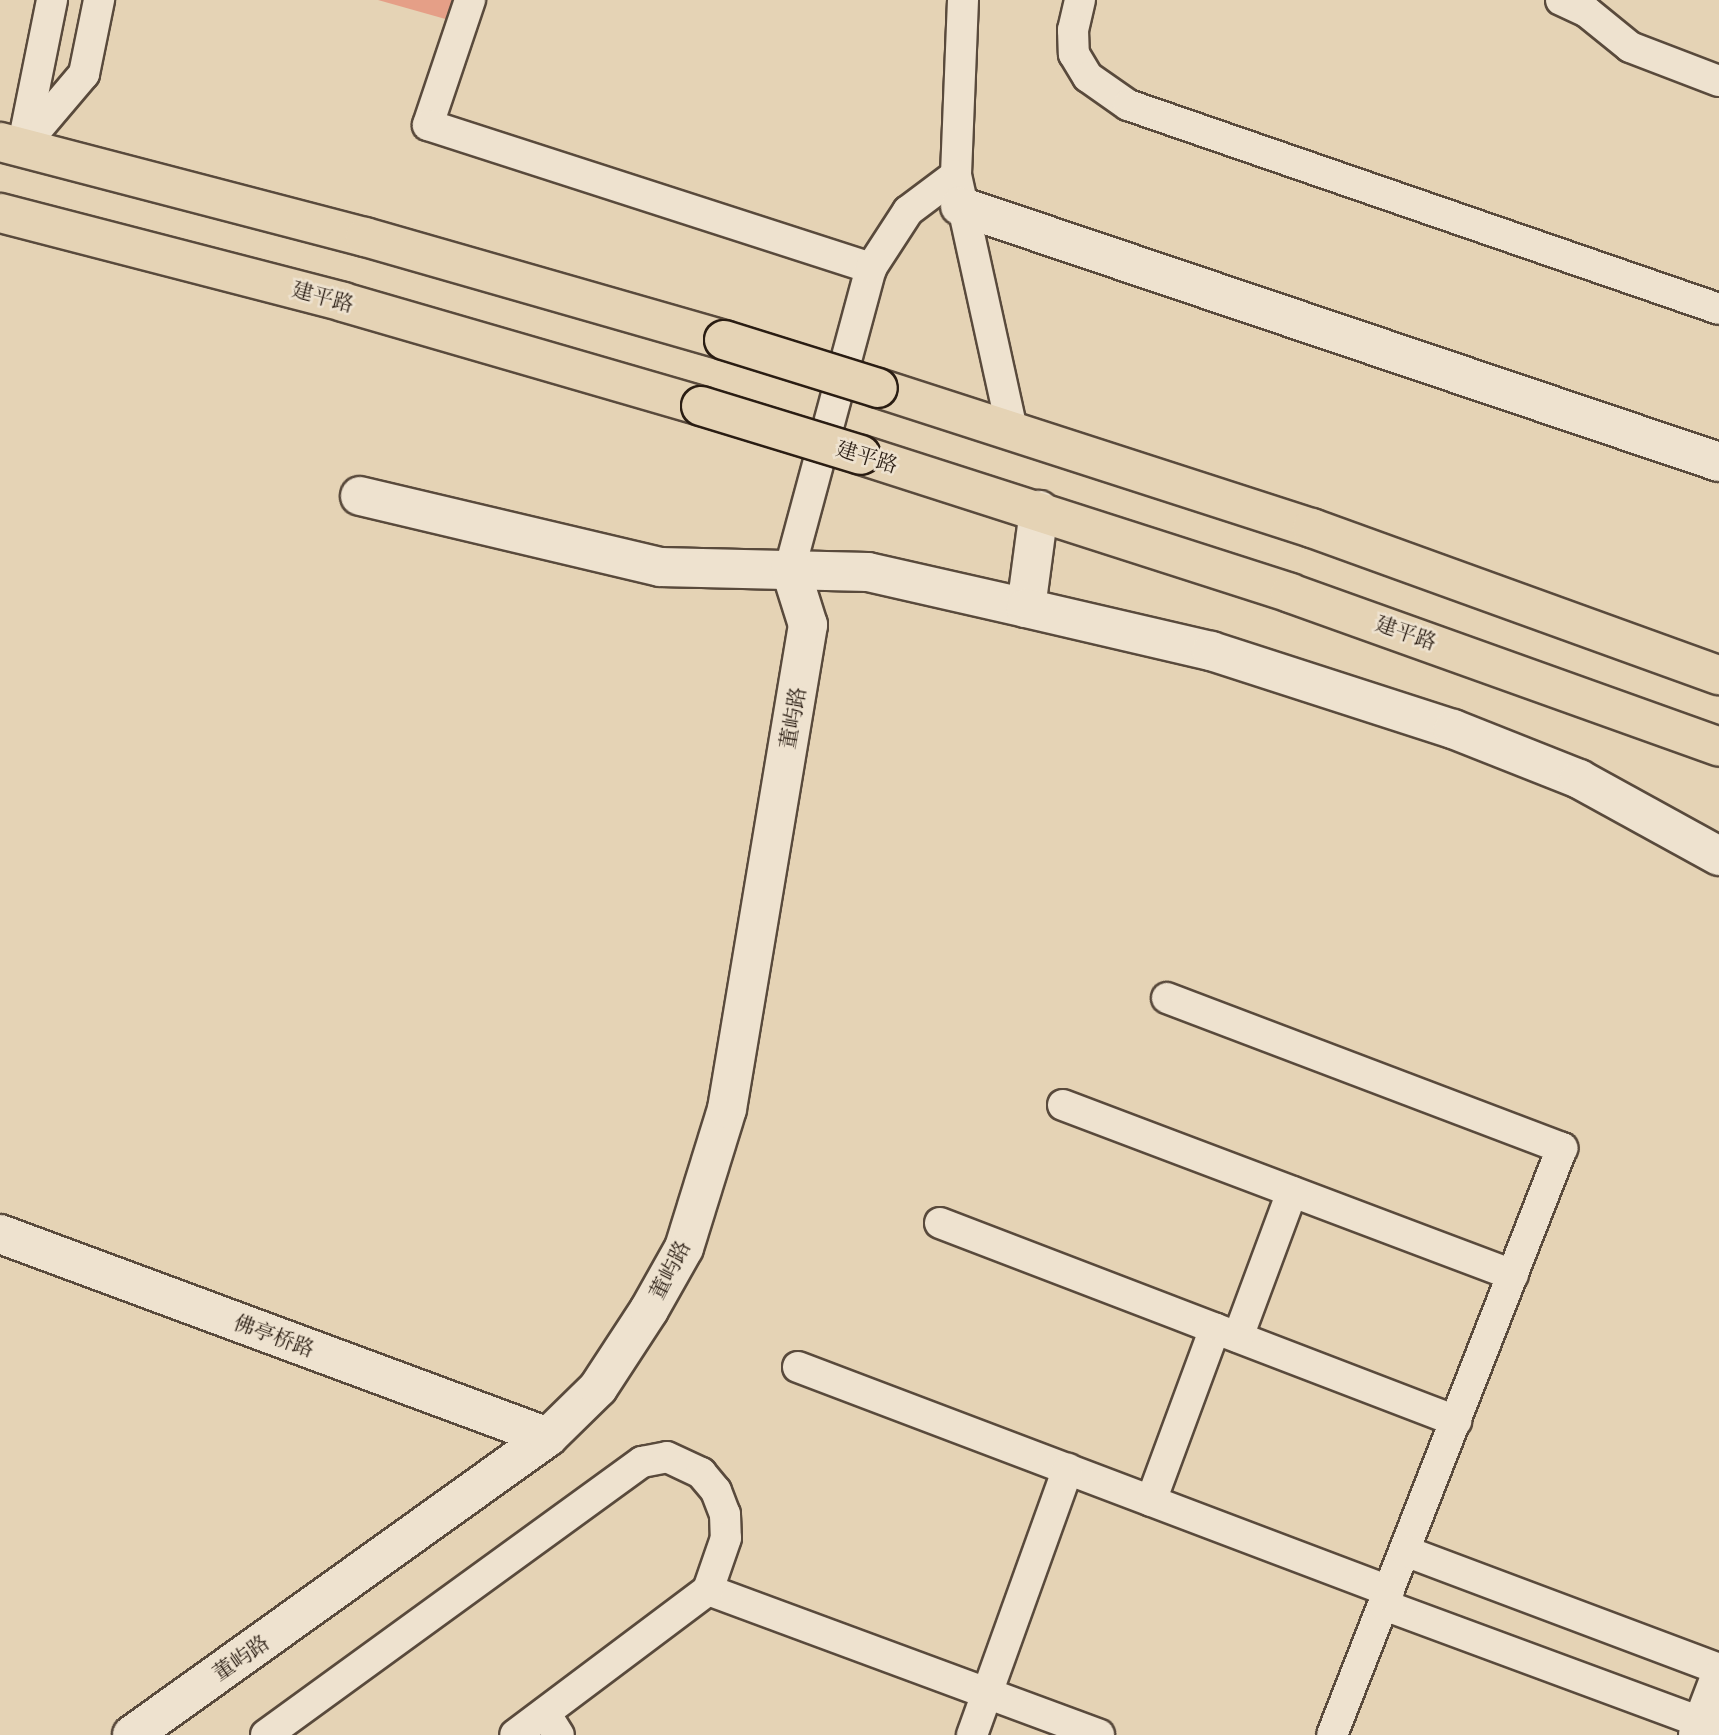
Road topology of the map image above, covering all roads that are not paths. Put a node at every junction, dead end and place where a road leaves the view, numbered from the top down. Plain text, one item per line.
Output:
1 (52, 0) edge
2 (99, 0) edge
3 (470, 0) edge
4 (963, 0) edge
5 (1080, 0) edge
6 (1561, 0) edge
7 (1719, 81) edge
8 (11, 144) edge
9 (958, 191) junction
10 (0, 213) edge
11 (871, 268) junction
12 (1719, 309) edge
13 (1012, 429) junction
14 (1719, 462) edge
15 (360, 496) dead end
16 (1039, 510) junction
17 (790, 568) junction
18 (1026, 608) junction
19 (1719, 675) edge
20 (1719, 747) edge
21 (1719, 856) edge
22 (1167, 998) dead end
23 (1063, 1105) dead end
24 (1292, 1192) junction
25 (940, 1223) dead end
26 (0, 1234) edge
27 (1513, 1275) junction
28 (1226, 1333) junction
29 (798, 1367) dead end
30 (1456, 1421) junction
31 (548, 1437) junction
32 (1068, 1469) junction
33 (1151, 1501) junction
34 (1405, 1551) junction
35 (708, 1590) junction
36 (1387, 1598) junction
37 (1719, 1669) edge
38 (1719, 1680) edge
39 (987, 1693) junction
40 (552, 1724) edge
41 (1707, 1729) edge
42 (132, 1735) edge
43 (266, 1735) edge
44 (515, 1735) edge
45 (972, 1735) edge
46 (1099, 1735) edge
47 (1332, 1735) edge

1 - 8 street
2 - 8 street
3 - 11 street
4 - 9 street
5 - 12 street
6 - 7 street
8 - 13 highway, bridge
9 - 11 street
9 - 13 street
9 - 14 street
10 - 16 highway, 建平路, bridge
11 - 17 street
13 - 19 highway
15 - 17 street
16 - 18 street
16 - 20 highway, 建平路
17 - 18 street
17 - 31 street, 董屿路
18 - 21 street
22 - 27 street
23 - 24 street
24 - 27 street
24 - 28 street
25 - 28 street
26 - 31 street, 佛亭桥路
27 - 30 street
28 - 30 street
28 - 33 street
29 - 32 street
30 - 34 street
31 - 42 street, 董屿路
32 - 33 street
32 - 39 street
33 - 36 street
34 - 36 street
34 - 37 street
35 - 39 street
35 - 40 street
35 - 43 street
36 - 41 street
36 - 47 street
38 - 41 street
39 - 45 street
39 - 46 street
40 - 44 street

